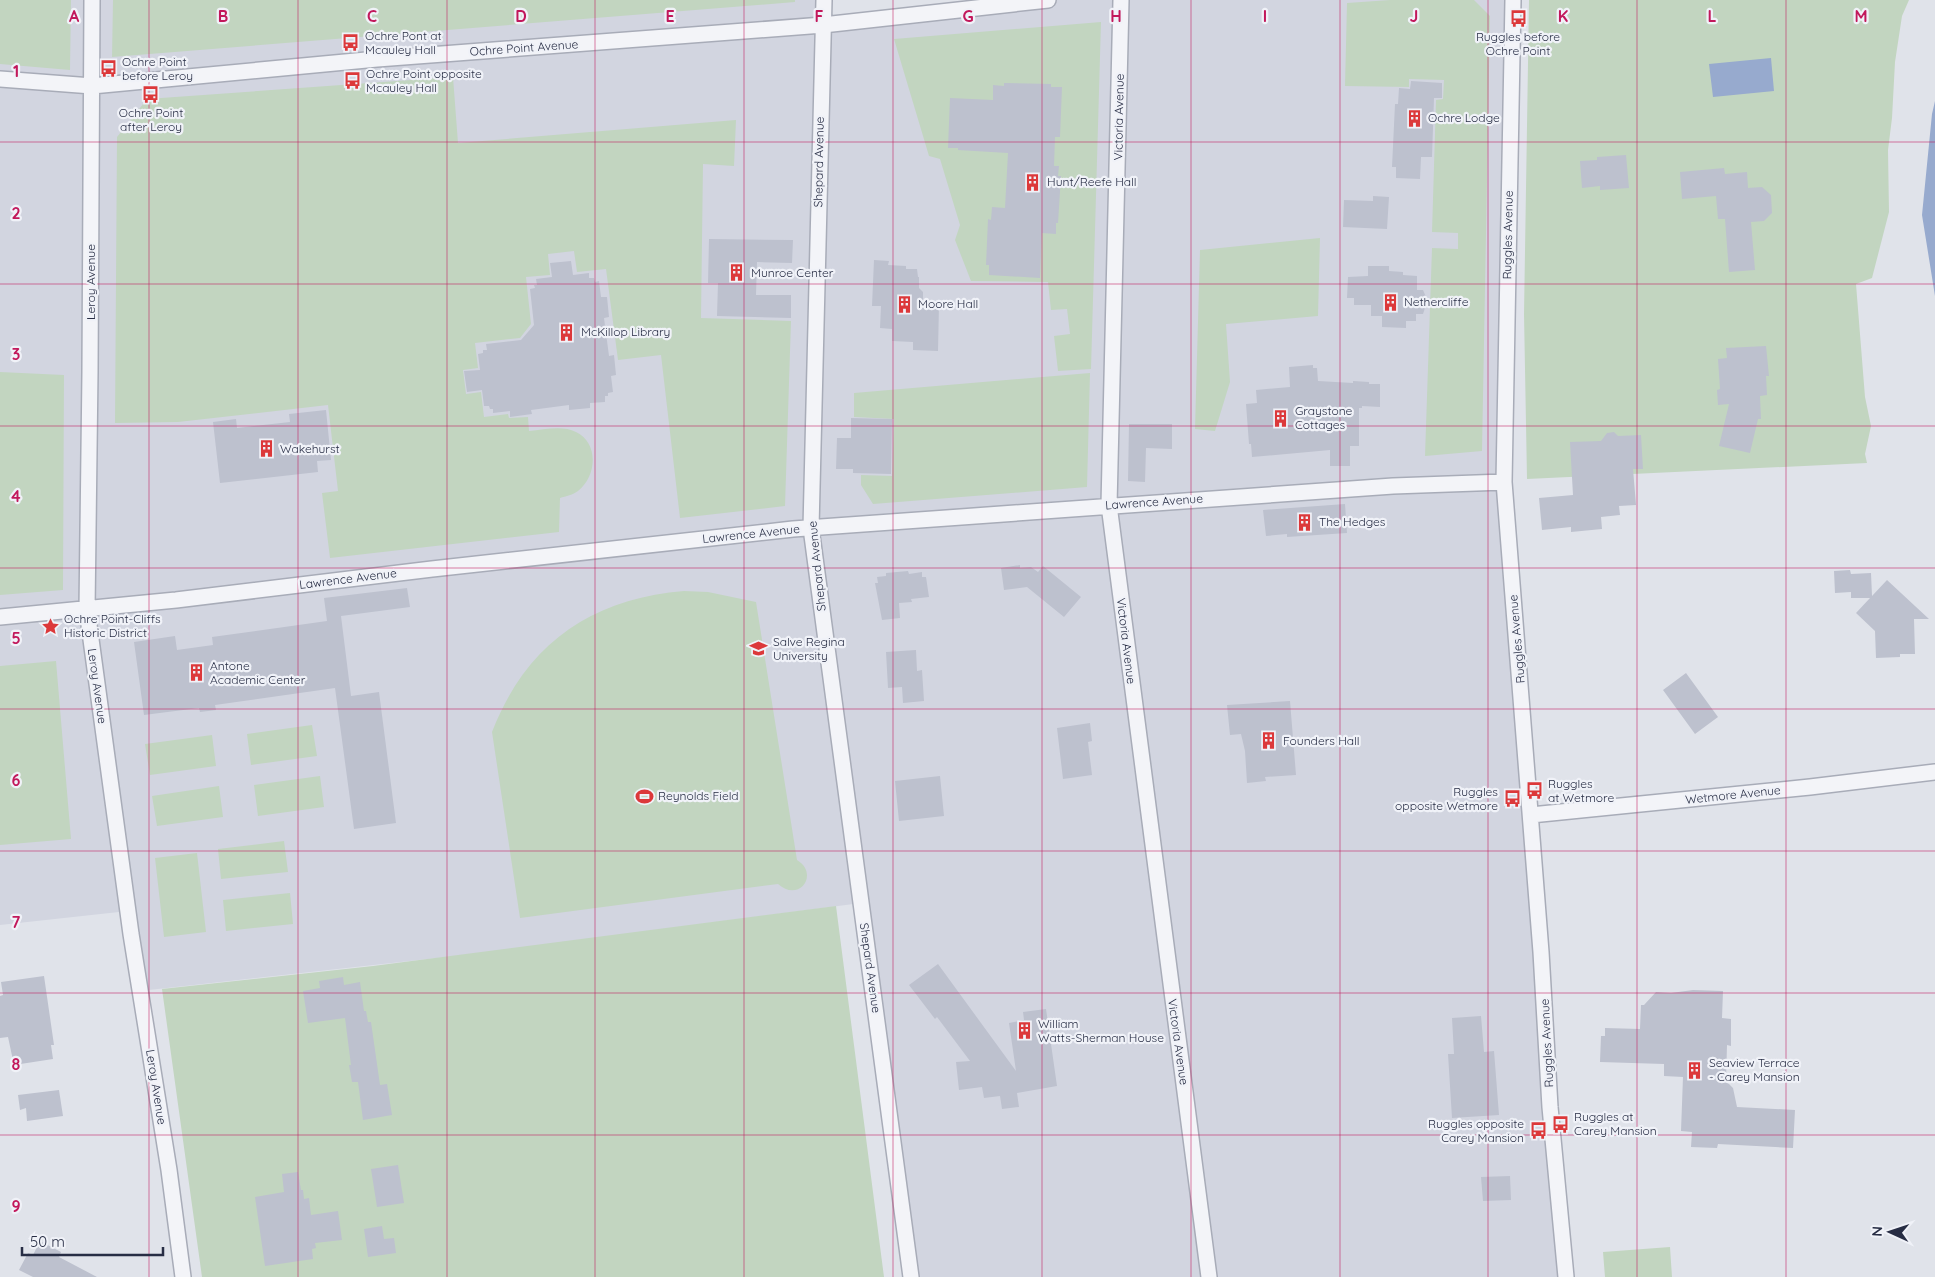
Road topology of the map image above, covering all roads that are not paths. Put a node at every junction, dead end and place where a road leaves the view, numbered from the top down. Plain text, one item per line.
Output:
1 (92, 0) edge
2 (824, 0) edge
3 (1048, 0) edge
4 (1121, 0) edge
5 (1513, 0) edge
6 (823, 25) junction
7 (0, 79) edge
8 (92, 86) junction
9 (1504, 482) junction
10 (1109, 505) junction
11 (811, 528) junction
12 (87, 610) junction
13 (0, 617) edge
14 (1935, 772) edge
15 (1531, 815) junction
16 (184, 1277) edge
17 (911, 1277) edge
18 (1208, 1277) edge
19 (1566, 1277) edge

1 - 8 street, Leroy Avenue
2 - 6 street, Shepard Avenue
3 - 6 street, Ochre Point Avenue
4 - 10 street, Victoria Avenue
5 - 9 street, Ruggles Avenue
6 - 8 street, Ochre Point Avenue
6 - 11 street, Shepard Avenue
7 - 8 street, Ochre Point Avenue
8 - 12 street, Leroy Avenue
9 - 10 street, Lawrence Avenue
9 - 15 street, Ruggles Avenue
10 - 11 street, Lawrence Avenue
10 - 18 street, Victoria Avenue
11 - 12 street, Lawrence Avenue
11 - 17 street, Shepard Avenue
12 - 13 street, Lawrence Avenue
12 - 16 street, Leroy Avenue
14 - 15 street, Wetmore Avenue
15 - 19 street, Ruggles Avenue

